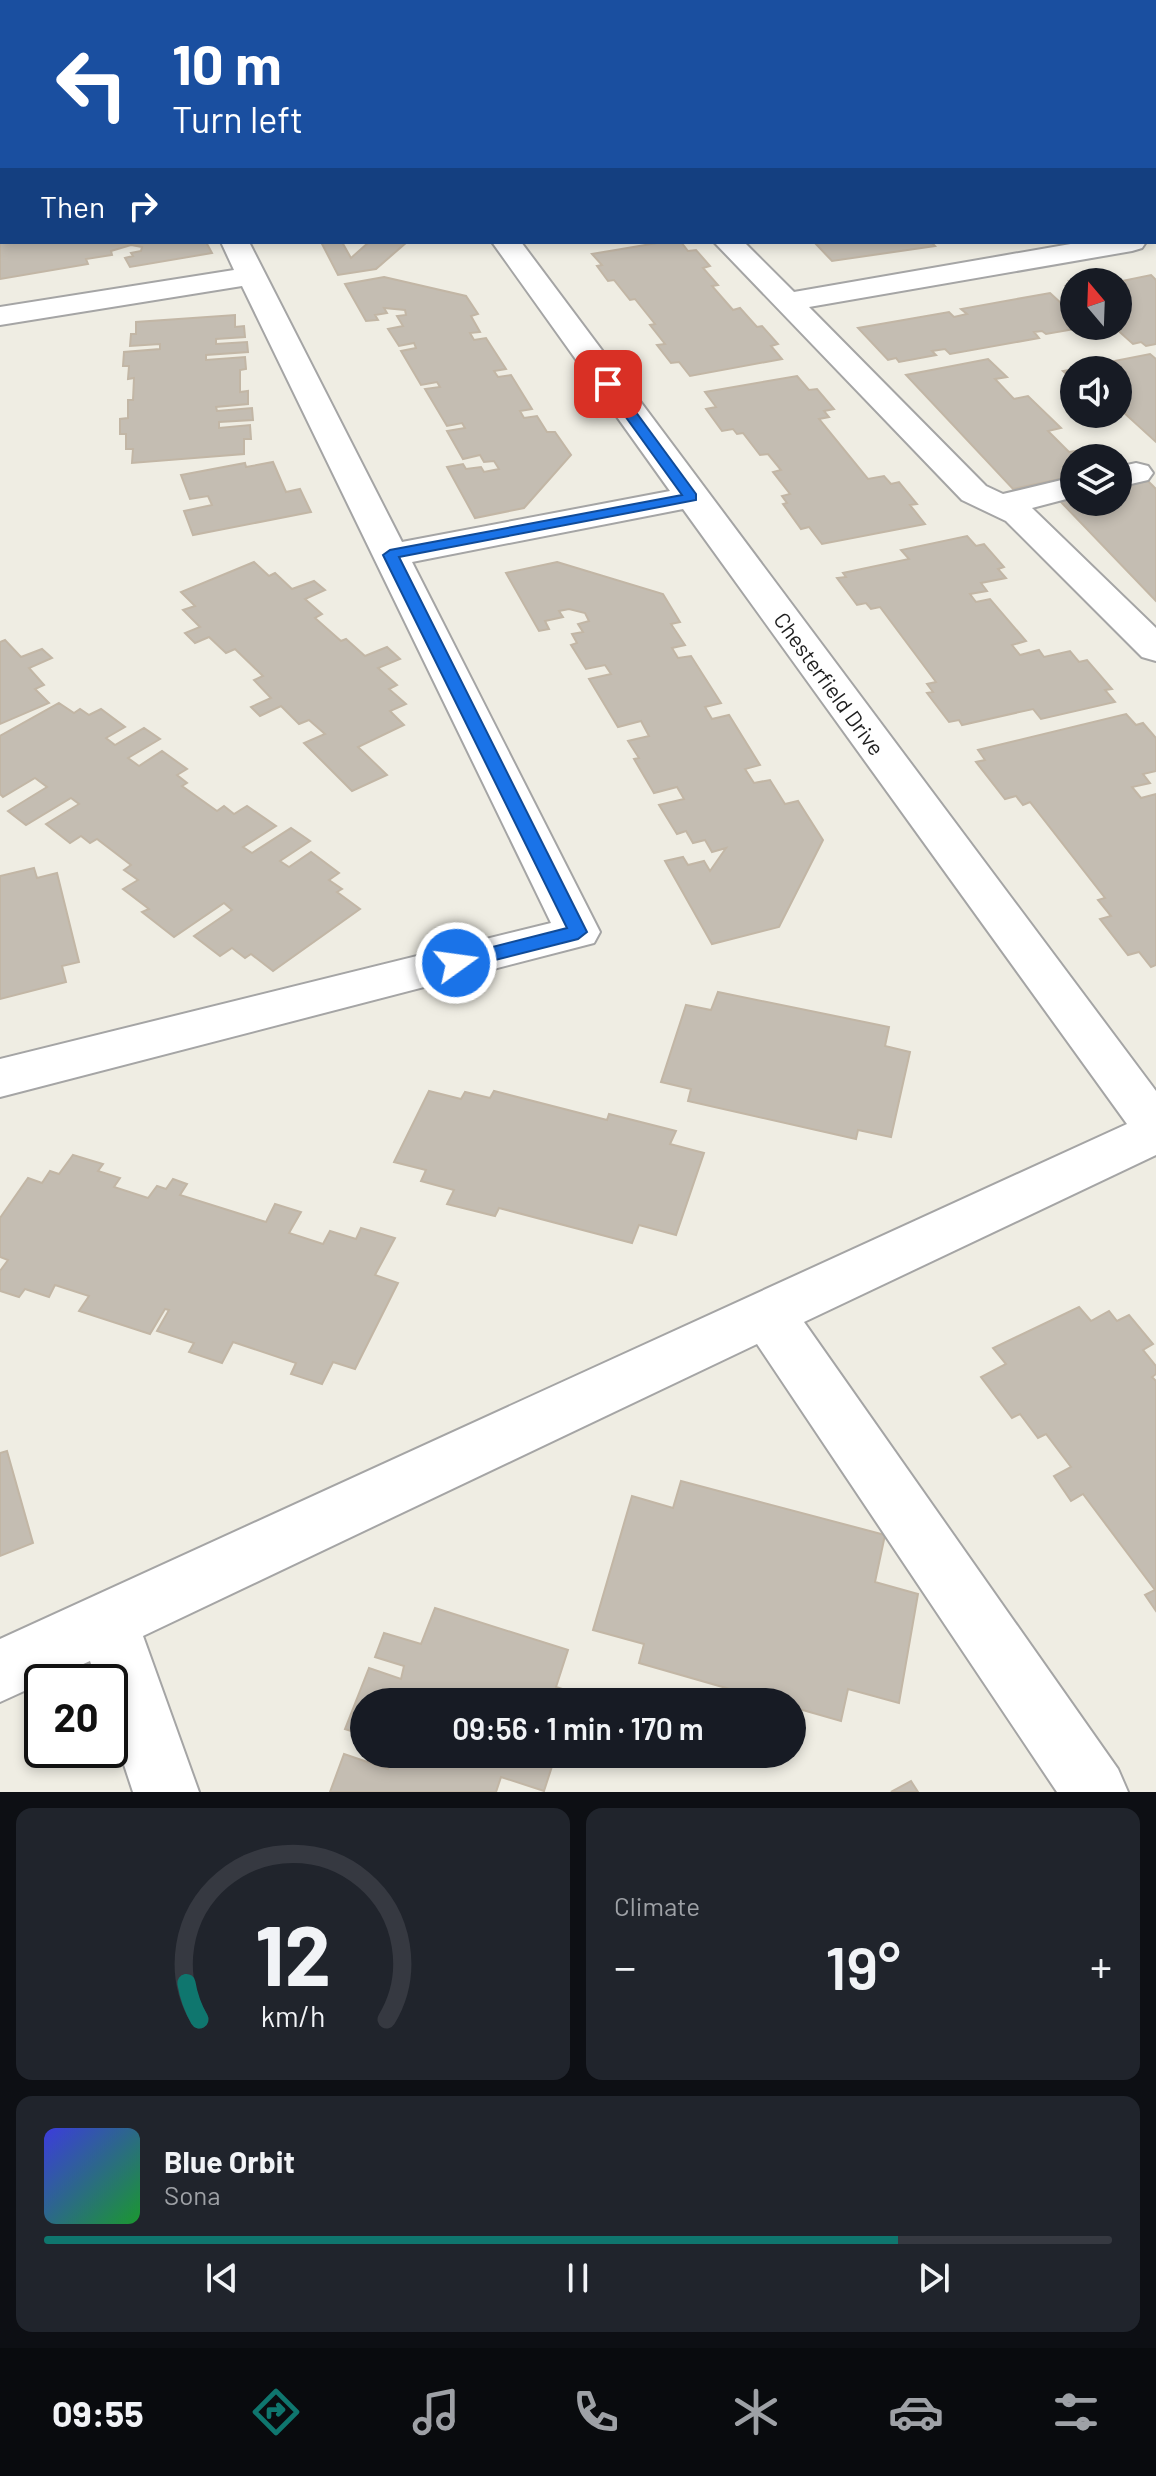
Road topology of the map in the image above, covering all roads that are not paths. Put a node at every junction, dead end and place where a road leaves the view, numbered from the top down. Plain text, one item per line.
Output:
1 (507, 244) edge
2 (730, 244) edge
3 (1120, 244) edge
4 (243, 259) edge
5 (787, 302) junction
6 (0, 316) edge
7 (1060, 490) edge
8 (691, 497) junction
9 (1000, 505) junction
10 (390, 555) junction
11 (1156, 649) edge
12 (0, 1078) edge
13 (1156, 1123) edge
14 (1156, 1133) edge
15 (767, 1314) junction
16 (107, 1621) junction
17 (0, 1671) edge
18 (166, 1792) edge
19 (1095, 1792) edge

1 - 8 street, Chesterfield Drive
2 - 5 street
3 - 5 street
4 - 6 street
4 - 10 street
5 - 9 street
7 - 9 street
8 - 10 street
8 - 13 street, Chesterfield Drive
9 - 11 street
10 - 12 street
14 - 15 street
15 - 16 street
15 - 19 street
16 - 17 street
16 - 18 street

